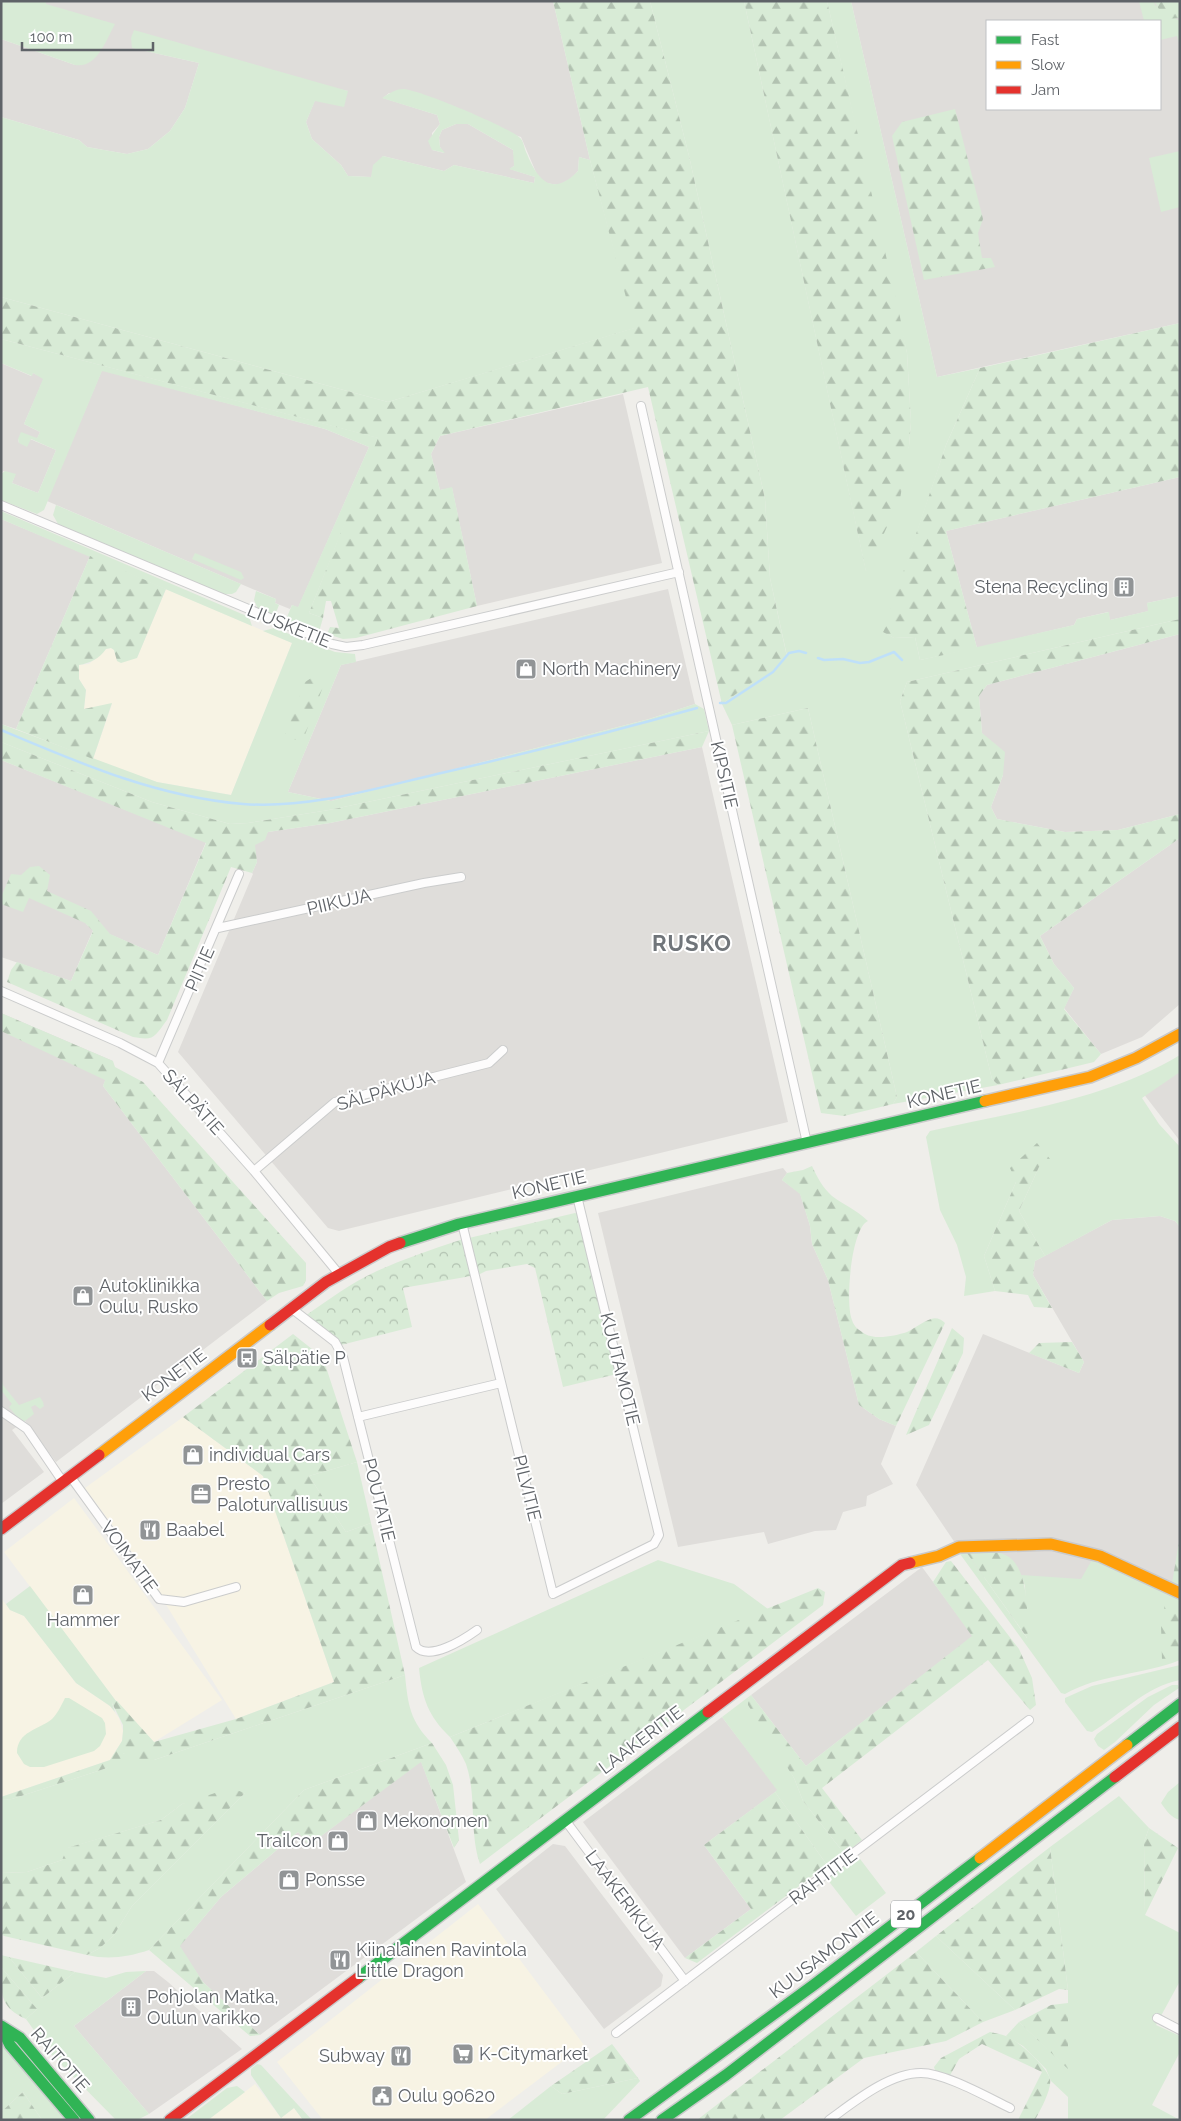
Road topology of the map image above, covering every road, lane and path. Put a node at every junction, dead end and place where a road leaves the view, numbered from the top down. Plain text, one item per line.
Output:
1 (641, 406) dead end
2 (1, 505) edge
3 (679, 572) junction
4 (239, 874) dead end
5 (461, 877) dead end
6 (218, 928) junction
7 (1, 991) edge
8 (1180, 1034) edge
9 (503, 1050) dead end
10 (158, 1063) junction
11 (807, 1143) junction
12 (254, 1171) junction
13 (577, 1196) junction
14 (462, 1223) junction
15 (339, 1274) junction
16 (291, 1308) junction
17 (501, 1383) junction
18 (1, 1411) edge
19 (358, 1417) junction
20 (67, 1479) junction
21 (1, 1529) edge
22 (236, 1587) dead end
23 (1180, 1593) edge
24 (553, 1594) joint
25 (476, 1630) dead end
26 (1180, 1704) edge
27 (1029, 1720) dead end
28 (1180, 1727) edge
29 (565, 1820) junction
30 (685, 1981) junction
31 (1157, 2018) dead end
32 (1, 2027) edge
33 (1180, 2030) edge
34 (616, 2033) dead end
35 (726, 2075) junction
36 (1010, 2108) dead end
37 (74, 2120) edge
38 (89, 2120) edge
39 (170, 2120) edge
40 (629, 2120) edge
41 (662, 2120) edge
42 (676, 2120) edge
43 (829, 2120) edge

1 - 3 street, KIPSITIE
2 - 3 street, LIUSKETIE
3 - 11 street, KIPSITIE
4 - 6 street, PIITIE
5 - 6 street, PIIKUJA
6 - 10 street, PIITIE
7 - 10 street, SÄLPÄTIE
8 - 11 main road, KONETIE
9 - 12 street, SÄLPÄKUJA
10 - 12 street, SÄLPÄTIE
11 - 13 main road, KONETIE
12 - 15 street, SÄLPÄTIE
13 - 14 main road, KONETIE
13 - 24 street, KUUTAMOTIE
14 - 15 main road, KONETIE
14 - 17 street, PILVITIE
15 - 16 main road, KONETIE
16 - 19 street, POUTATIE
16 - 20 main road, KONETIE
17 - 19 street
17 - 24 street, PILVITIE
18 - 20 street, VOIMATIE
19 - 25 street, POUTATIE
20 - 21 main road, KONETIE
20 - 22 street, VOIMATIE
23 - 29 main road, LAAKERITIE
26 - 40 main road, KUUSAMONTIE / 20
27 - 30 street, RAHTITIE
28 - 35 main road, KUUSAMONTIE / 20
29 - 30 street, LAAKERIKUJA
29 - 39 main road, LAAKERITIE
30 - 34 street, RAHTITIE
31 - 33 street
32 - 37 main road, RAITOTIE
32 - 38 main road, RAITOTIE
35 - 41 main road, KUUSAMONTIE / 20
35 - 42 main road
36 - 43 street

